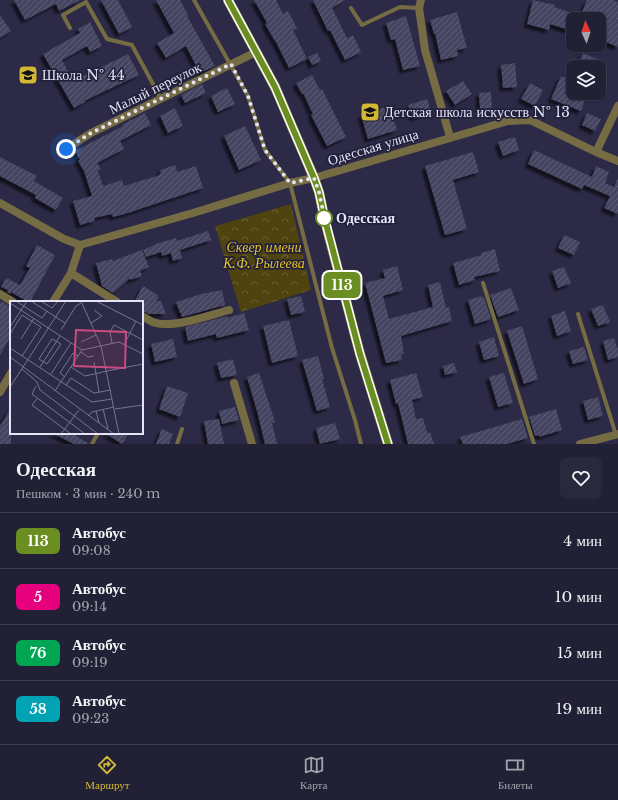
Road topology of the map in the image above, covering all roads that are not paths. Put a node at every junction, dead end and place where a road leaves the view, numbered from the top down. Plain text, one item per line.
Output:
1 (194, 0) edge
2 (228, 0) edge
3 (420, 4) edge
4 (351, 8) dead end
5 (70, 28) dead end
6 (256, 52) junction
7 (231, 64) junction
8 (161, 99) junction
9 (618, 106) edge
10 (450, 137) junction
11 (66, 149) dead end
12 (596, 152) junction
13 (618, 161) edge
14 (314, 178) junction
15 (290, 183) junction
16 (0, 203) edge
17 (80, 245) junction
18 (71, 273) junction
19 (483, 283) dead end
20 (0, 294) edge
21 (11, 301) edge
22 (54, 301) edge
23 (115, 301) edge
24 (229, 310) dead end
25 (578, 314) dead end
26 (143, 317) edge
27 (10, 375) edge
28 (234, 383) dead end
29 (0, 392) edge
30 (182, 429) dead end
31 (97, 434) edge
32 (617, 434) edge
33 (92, 444) edge
34 (177, 444) edge
35 (252, 444) edge
36 (361, 444) edge
37 (388, 444) edge
38 (534, 444) edge
39 (580, 444) edge

1 - 7 lane
2 - 6 street
3 - 4 lane
3 - 10 street
5 - 8 lane
6 - 7 street, Малый переулок
6 - 14 street
7 - 8 street, Малый переулок
7 - 15 lane
8 - 11 street, Малый переулок
9 - 12 street
10 - 12 street, Одесская улица
10 - 14 street, Одесская улица
12 - 13 street, Одесская улица
14 - 15 street, Одесская улица
14 - 37 street
15 - 17 street, Одесская улица
15 - 36 lane
16 - 17 street
17 - 18 street
18 - 22 street
18 - 23 street
19 - 38 lane
20 - 21 street
24 - 26 street
25 - 32 lane
27 - 29 street
28 - 35 street
30 - 34 lane
31 - 33 lane
32 - 39 street

